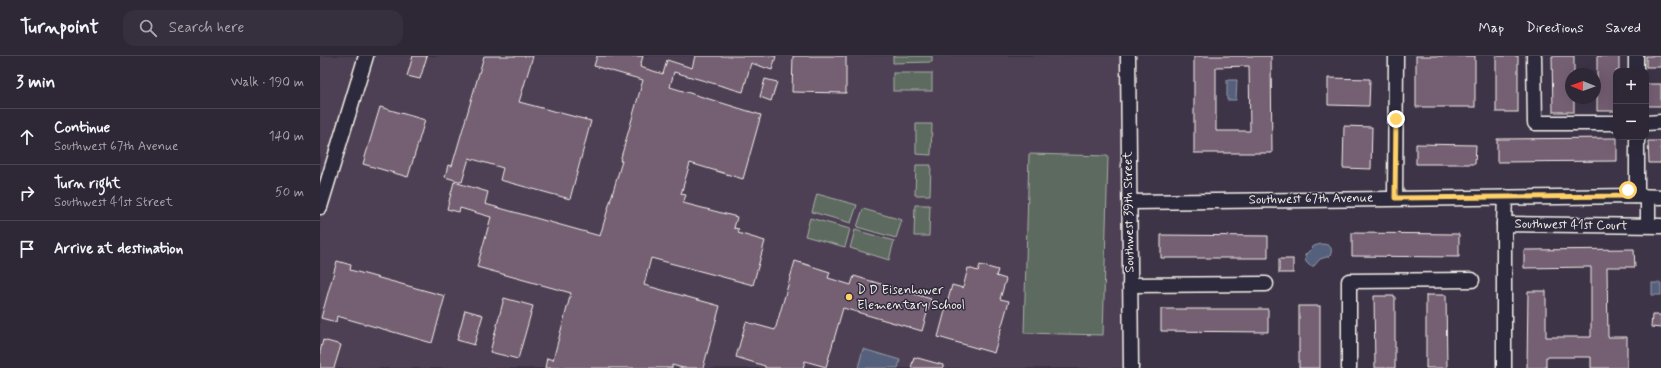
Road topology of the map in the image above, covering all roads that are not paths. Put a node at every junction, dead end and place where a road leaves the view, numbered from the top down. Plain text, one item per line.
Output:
1 (366, 56) edge
2 (1128, 56) edge
3 (1396, 56) edge
4 (1534, 56) edge
5 (1636, 56) edge
6 (1636, 68) edge
7 (1661, 122) edge
8 (1613, 123) edge
9 (1649, 123) edge
10 (1629, 140) edge
11 (1637, 140) edge
12 (1505, 197) junction
13 (1643, 197) edge
14 (1395, 198) junction
15 (1130, 202) junction
16 (320, 207) edge
17 (1504, 224) junction
18 (1654, 226) edge
19 (1472, 280) dead end
20 (1266, 284) dead end
21 (1130, 285) junction
22 (1131, 368) edge
23 (1349, 368) edge
24 (1504, 368) edge

1 - 16 street
2 - 15 street, Southwest 39th Street
3 - 14 street
4 - 8 street
5 - 6 street
7 - 9 street
10 - 13 street
11 - 13 street
12 - 13 street, Southwest 67th Avenue
12 - 14 street, Southwest 67th Avenue
12 - 17 street
13 - 18 street
14 - 15 street, Southwest 67th Avenue
15 - 21 street, Southwest 39th Street
17 - 18 street, Southwest 41st Court
17 - 24 street, Southwest 41st Court
19 - 23 street
20 - 21 street
21 - 22 street, Southwest 39th Street

